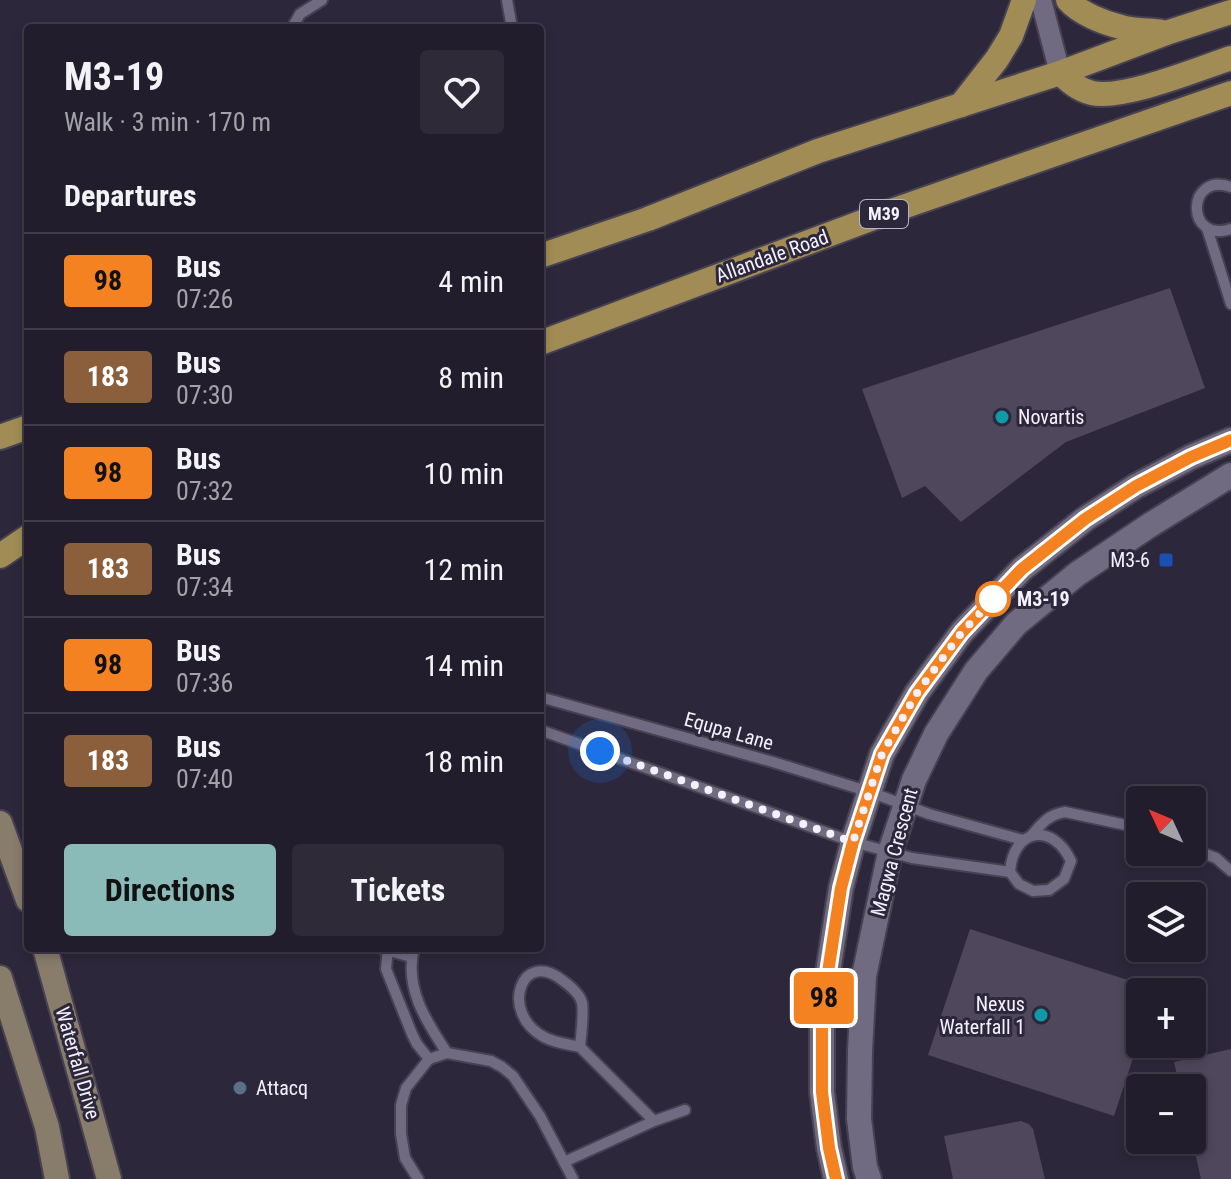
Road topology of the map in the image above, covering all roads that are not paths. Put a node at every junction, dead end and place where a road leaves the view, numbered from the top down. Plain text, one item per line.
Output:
1 (322, 0) edge
2 (507, 0) edge
3 (1024, 0) edge
4 (1041, 0) edge
5 (1068, 0) edge
6 (1231, 12) edge
7 (294, 24) edge
8 (511, 24) edge
9 (1169, 32) junction
10 (1231, 58) edge
11 (1060, 73) junction
12 (1231, 93) edge
13 (961, 105) junction
14 (1231, 187) edge
15 (1207, 228) junction
16 (1231, 229) edge
17 (544, 255) edge
18 (1231, 304) edge
19 (544, 341) edge
20 (24, 426) edge
21 (0, 428) edge
22 (24, 428) edge
23 (0, 437) edge
24 (1231, 440) edge
25 (1231, 475) edge
26 (24, 529) edge
27 (0, 538) edge
28 (24, 540) edge
29 (0, 556) edge
30 (544, 698) edge
31 (544, 731) edge
32 (870, 792) junction
33 (907, 805) junction
34 (0, 823) edge
35 (1126, 825) edge
36 (1027, 838) junction
37 (853, 842) junction
38 (890, 852) junction
39 (1206, 854) edge
40 (1231, 871) edge
41 (1010, 872) junction
42 (24, 889) edge
43 (46, 952) edge
44 (385, 952) edge
45 (412, 953) edge
46 (0, 978) edge
47 (580, 1047) junction
48 (447, 1053) junction
49 (429, 1059) junction
50 (685, 1110) dead end
51 (654, 1121) junction
52 (564, 1162) junction
53 (57, 1179) edge
54 (109, 1179) edge
55 (418, 1179) edge
56 (573, 1179) edge
57 (836, 1179) edge
58 (869, 1179) edge

1 - 7 lane
2 - 8 lane
3 - 13 main road
4 - 11 street
5 - 9 main road
6 - 9 main road
9 - 11 main road
10 - 11 main road
11 - 13 main road
12 - 19 main road, Allandale Road / M39
13 - 17 main road
14 - 15 lane
15 - 16 lane
15 - 18 lane
20 - 21 main road
22 - 23 main road
24 - 32 street, Magwa Crescent
25 - 33 street, Magwa Crescent
26 - 27 main road
28 - 29 main road
30 - 32 lane, Equpa Lane
31 - 37 lane
32 - 33 lane, Equpa Lane
32 - 37 street, Magwa Crescent
33 - 36 lane, Equpa Lane
33 - 38 street, Magwa Crescent
34 - 42 main road
35 - 36 lane
36 - 41 lane
36 - 41 lane
37 - 38 lane
37 - 57 street, Magwa Crescent
38 - 41 lane
38 - 58 street, Magwa Crescent
39 - 40 lane
43 - 54 main road, Waterfall Drive
44 - 49 lane
45 - 48 lane
46 - 53 main road
47 - 47 lane
47 - 51 lane
48 - 49 lane
48 - 52 lane
49 - 55 lane
50 - 51 lane
51 - 52 lane
52 - 56 lane

